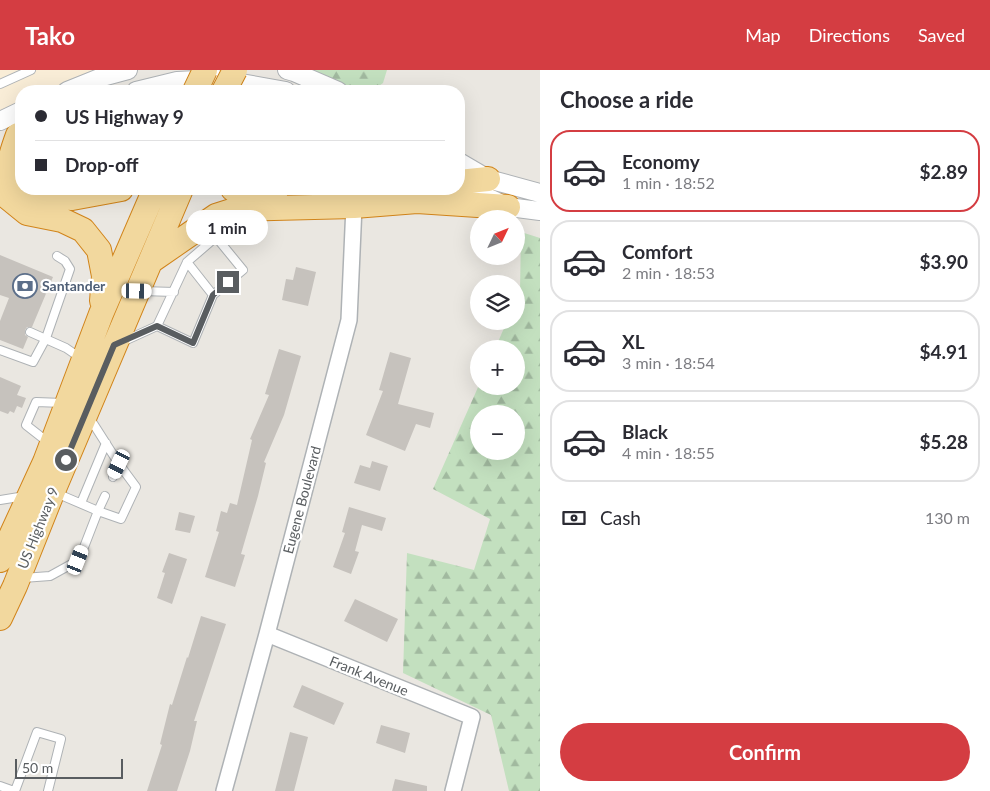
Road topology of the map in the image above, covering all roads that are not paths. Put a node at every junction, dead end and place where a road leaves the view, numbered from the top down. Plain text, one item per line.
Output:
1 (31, 70) edge
2 (128, 70) edge
3 (205, 70) edge
4 (235, 70) edge
5 (286, 70) edge
6 (0, 84) edge
7 (81, 85) edge
8 (161, 85) edge
9 (198, 85) edge
10 (227, 85) edge
11 (252, 85) edge
12 (324, 85) edge
13 (15, 114) edge
14 (0, 121) edge
15 (13, 138) edge
16 (465, 166) edge
17 (488, 180) junction
18 (465, 182) edge
19 (15, 183) edge
20 (465, 186) edge
21 (0, 191) edge
22 (540, 193) edge
23 (24, 195) edge
24 (88, 195) edge
25 (152, 195) edge
26 (178, 195) edge
27 (250, 195) edge
28 (358, 195) edge
29 (376, 195) edge
30 (232, 200) edge
31 (30, 204) junction
32 (508, 207) junction
33 (0, 208) edge
34 (540, 211) edge
35 (216, 237) junction
36 (57, 256) dead end
37 (150, 262) junction
38 (187, 262) junction
39 (137, 291) junction
40 (174, 292) junction
41 (213, 295) junction
42 (101, 314) junction
43 (157, 326) junction
44 (30, 332) dead end
45 (46, 338) junction
46 (114, 345) junction
47 (0, 350) edge
48 (83, 360) junction
49 (76, 408) junction
50 (106, 443) junction
51 (51, 445) junction
52 (119, 464) junction
53 (113, 477) dead end
54 (53, 491) junction
55 (29, 495) junction
56 (105, 496) dead end
57 (0, 500) edge
58 (81, 503) junction
59 (98, 511) junction
60 (0, 560) edge
61 (19, 578) junction
62 (0, 618) edge
63 (267, 634) junction
64 (0, 786) edge
65 (14, 791) edge
66 (48, 791) edge
67 (224, 791) edge
68 (453, 791) edge

1 - 6 lane
2 - 7 street
3 - 9 highway, bridge
4 - 10 highway, bridge
5 - 12 street
8 - 11 street
13 - 14 street
15 - 19 highway
16 - 17 street
17 - 18 highway
17 - 22 street
20 - 32 street
21 - 31 highway
23 - 31 highway
24 - 31 highway
25 - 42 highway, US Highway 9
26 - 37 highway, US Highway 9
27 - 30 highway
28 - 63 street, Eugene Boulevard
29 - 32 highway
30 - 35 lane
30 - 37 highway
31 - 33 highway
31 - 42 highway
32 - 34 street
35 - 38 lane
35 - 41 lane
36 - 45 lane
37 - 39 highway, US Highway 9
38 - 40 lane
38 - 41 lane
39 - 40 lane
39 - 46 highway, US Highway 9
40 - 43 lane
41 - 43 lane
42 - 48 highway, US Highway 9
43 - 46 lane
44 - 45 lane
45 - 47 lane
45 - 48 lane
46 - 49 highway, US Highway 9
48 - 49 highway, US Highway 9
49 - 50 lane
49 - 51 highway, US Highway 9
49 - 51 lane
49 - 54 highway, US Highway 9
50 - 52 lane
50 - 58 lane
51 - 55 highway, US Highway 9
52 - 53 lane
52 - 59 lane
54 - 58 lane
54 - 61 highway, US Highway 9
55 - 57 lane
55 - 60 highway, US Highway 9
56 - 59 lane
58 - 59 lane
59 - 61 lane
61 - 62 highway, US Highway 9
63 - 67 street, Eugene Boulevard
63 - 68 street, Frank Avenue
64 - 65 lane
65 - 66 lane

